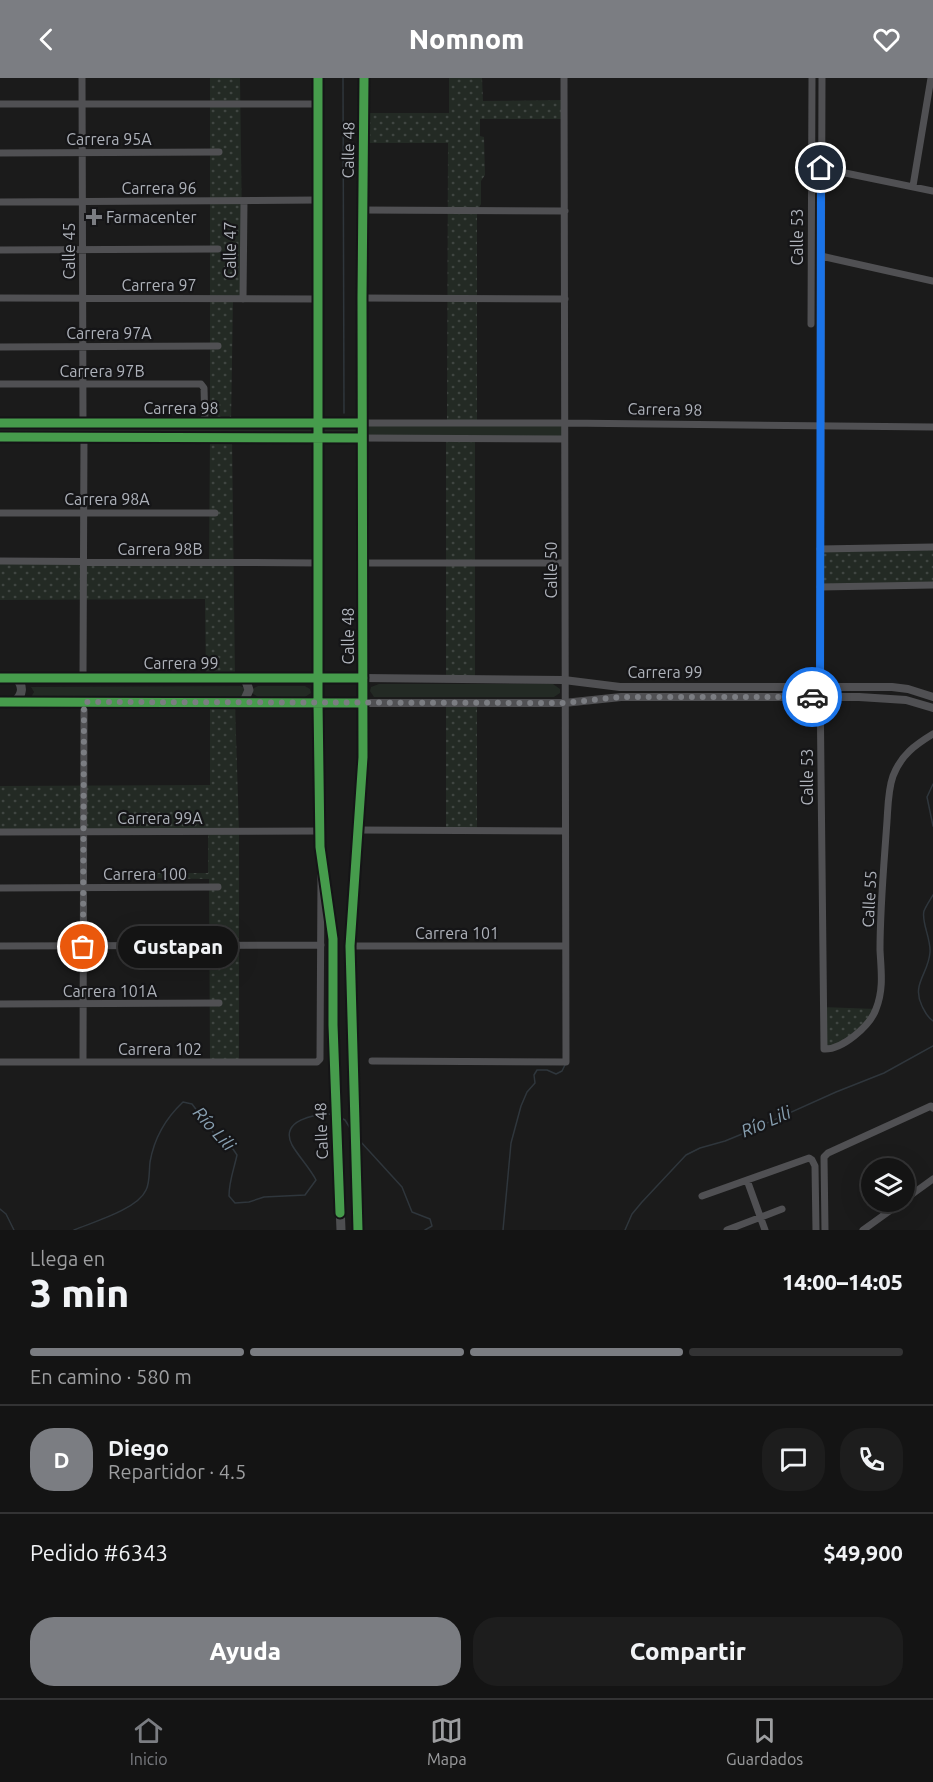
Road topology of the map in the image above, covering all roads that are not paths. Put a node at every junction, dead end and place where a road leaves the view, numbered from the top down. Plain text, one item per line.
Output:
1 (82, 78) edge
2 (318, 78) edge
3 (364, 78) edge
4 (564, 78) edge
5 (812, 78) edge
6 (822, 78) edge
7 (931, 78) edge
8 (0, 104) edge
9 (82, 104) junction
10 (318, 104) junction
11 (219, 152) dead end
12 (0, 153) edge
13 (82, 153) junction
14 (821, 168) junction
15 (913, 186) junction
16 (933, 191) edge
17 (318, 200) junction
18 (243, 201) junction
19 (0, 202) edge
20 (83, 202) junction
21 (363, 210) junction
22 (565, 211) junction
23 (218, 249) dead end
24 (0, 250) edge
25 (83, 250) junction
26 (821, 256) junction
27 (933, 281) edge
28 (0, 298) edge
29 (83, 298) junction
30 (362, 298) junction
31 (243, 299) junction
32 (318, 299) junction
33 (565, 299) junction
34 (811, 324) dead end
35 (218, 346) dead end
36 (0, 347) edge
37 (83, 347) junction
38 (0, 384) edge
39 (83, 385) junction
40 (0, 423) edge
41 (83, 423) junction
42 (205, 423) junction
43 (362, 423) junction
44 (565, 423) junction
45 (319, 424) junction
46 (821, 425) junction
47 (933, 427) edge
48 (0, 437) edge
49 (84, 437) junction
50 (319, 438) junction
51 (362, 438) junction
52 (564, 438) junction
53 (0, 513) edge
54 (84, 513) junction
55 (215, 513) dead end
56 (933, 547) edge
57 (820, 549) junction
58 (0, 561) edge
59 (84, 562) junction
60 (320, 563) junction
61 (364, 563) junction
62 (565, 563) junction
63 (933, 585) edge
64 (820, 587) junction
65 (0, 678) edge
66 (16, 678) junction
67 (83, 678) junction
68 (240, 678) junction
69 (318, 678) junction
70 (363, 678) junction
71 (564, 680) junction
72 (820, 687) junction
73 (933, 697) edge
74 (820, 698) junction
75 (0, 702) edge
76 (14, 702) junction
77 (84, 702) junction
78 (240, 702) junction
79 (318, 702) junction
80 (362, 703) junction
81 (564, 703) junction
82 (933, 708) edge
83 (933, 734) edge
84 (357, 830) junction
85 (320, 831) junction
86 (564, 831) junction
87 (0, 832) edge
88 (84, 832) junction
89 (320, 847) junction
90 (218, 887) dead end
91 (0, 888) edge
92 (83, 888) junction
93 (321, 945) junction
94 (0, 946) edge
95 (350, 946) junction
96 (565, 946) junction
97 (83, 947) junction
98 (219, 1003) dead end
99 (0, 1004) edge
100 (83, 1005) junction
101 (822, 1044) joint
102 (319, 1060) joint
103 (372, 1061) dead end
104 (0, 1062) edge
105 (83, 1062) junction
106 (932, 1106) edge
107 (933, 1179) edge
108 (747, 1180) junction
109 (915, 1192) edge
110 (702, 1196) dead end
111 (782, 1209) dead end
112 (888, 1212) edge
113 (760, 1217) junction
114 (340, 1230) edge
115 (358, 1230) edge
116 (727, 1230) edge
117 (765, 1230) edge
118 (816, 1230) edge
119 (825, 1230) edge
120 (863, 1230) edge

1 - 9 street, Calle 45
2 - 10 main road, Calle 48
3 - 21 main road, Calle 48
4 - 22 street, Calle 50
5 - 34 street, Calle 53
6 - 14 street, Calle 53
7 - 15 street
8 - 9 street
9 - 10 street
9 - 13 street, Calle 45
10 - 17 main road, Calle 48
11 - 13 street, Carrera 95A
12 - 13 street, Carrera 95A
13 - 20 street, Calle 45
14 - 15 street
14 - 26 street, Calle 53
15 - 16 street
17 - 18 street, Carrera 96
17 - 32 main road, Calle 48
18 - 20 street, Carrera 96
18 - 31 street, Calle 47
19 - 20 street, Carrera 96
20 - 25 street, Calle 45
21 - 22 street
21 - 30 main road, Calle 48
22 - 33 street, Calle 50
23 - 25 street
24 - 25 street
25 - 29 street, Calle 45
26 - 27 street
26 - 46 street, Calle 53
28 - 29 street, Carrera 97
29 - 31 street, Carrera 97
29 - 37 street, Calle 45
30 - 33 street
30 - 43 main road, Calle 48
31 - 32 street, Carrera 97
32 - 45 main road, Calle 48
33 - 44 street, Calle 50
35 - 37 street, Carrera 97A
36 - 37 street, Carrera 97A
37 - 39 street, Calle 45
38 - 39 street, Carrera 97B
39 - 41 street, Calle 45
39 - 42 street, Carrera 97B
40 - 41 street, Carrera 98
41 - 42 street, Carrera 98
42 - 45 street, Carrera 98
43 - 44 street, Carrera 98
43 - 45 street, Carrera 98
43 - 51 main road, Calle 48
44 - 46 street, Carrera 98
44 - 52 street, Calle 50
45 - 50 main road, Calle 48
46 - 47 street, Carrera 98
46 - 57 street, Calle 53
48 - 49 street, Carrera 98
49 - 50 street, Carrera 98
49 - 54 street
50 - 51 street, Carrera 98
50 - 60 main road, Calle 48
51 - 52 street, Carrera 98
51 - 61 main road, Calle 48
52 - 62 street, Calle 50
53 - 54 street, Carrera 98A
54 - 55 street, Carrera 98A
54 - 59 street
56 - 57 street
57 - 64 street, Calle 53
58 - 59 street, Carrera 98B
59 - 60 street, Carrera 98B
59 - 67 street
60 - 69 main road, Calle 48
61 - 62 street
61 - 70 main road, Calle 48
62 - 71 street, Calle 50
63 - 64 street
64 - 72 street, Calle 53
65 - 66 main road, Carrera 99
66 - 67 main road, Carrera 99
66 - 76 main road
67 - 68 main road, Carrera 99
68 - 69 main road, Carrera 99
68 - 78 main road
69 - 70 main road, Carrera 99
69 - 79 main road, Calle 48
70 - 71 street, Carrera 99
70 - 80 main road, Calle 48
71 - 72 street, Carrera 99
71 - 81 street, Calle 50
72 - 73 street, Carrera 99
72 - 74 street, Calle 53
74 - 81 street, Carrera 99
74 - 82 street, Carrera 99
74 - 101 street, Calle 53
75 - 76 main road, Carrera 99
76 - 77 main road, Carrera 99
77 - 78 main road, Carrera 99
77 - 88 street
78 - 79 main road, Carrera 99
79 - 80 main road, Carrera 99
79 - 85 main road, Calle 48
80 - 81 street, Carrera 99
80 - 84 main road, Calle 48
81 - 86 street, Calle 50
83 - 101 street, Calle 55
84 - 86 street
84 - 95 main road, Calle 48
85 - 88 street, Carrera 99A
85 - 89 main road, Calle 48
86 - 96 street, Calle 50
87 - 88 street, Carrera 99A
88 - 92 street
89 - 93 street, Calle 48
89 - 114 main road, Calle 48
90 - 92 street, Carrera 100
91 - 92 street, Carrera 100
92 - 97 street
93 - 97 street
93 - 102 street, Calle 48
94 - 97 street
95 - 96 street, Carrera 101
95 - 115 main road, Calle 48
96 - 103 street, Calle 50
97 - 100 street
98 - 100 street, Carrera 101A
99 - 100 street, Carrera 101A
100 - 105 street
102 - 105 street, Carrera 102
104 - 105 street, Carrera 102
106 - 119 street
107 - 109 street
108 - 110 street
108 - 113 street
108 - 118 street
111 - 113 street
112 - 120 street
113 - 116 street
113 - 117 street

